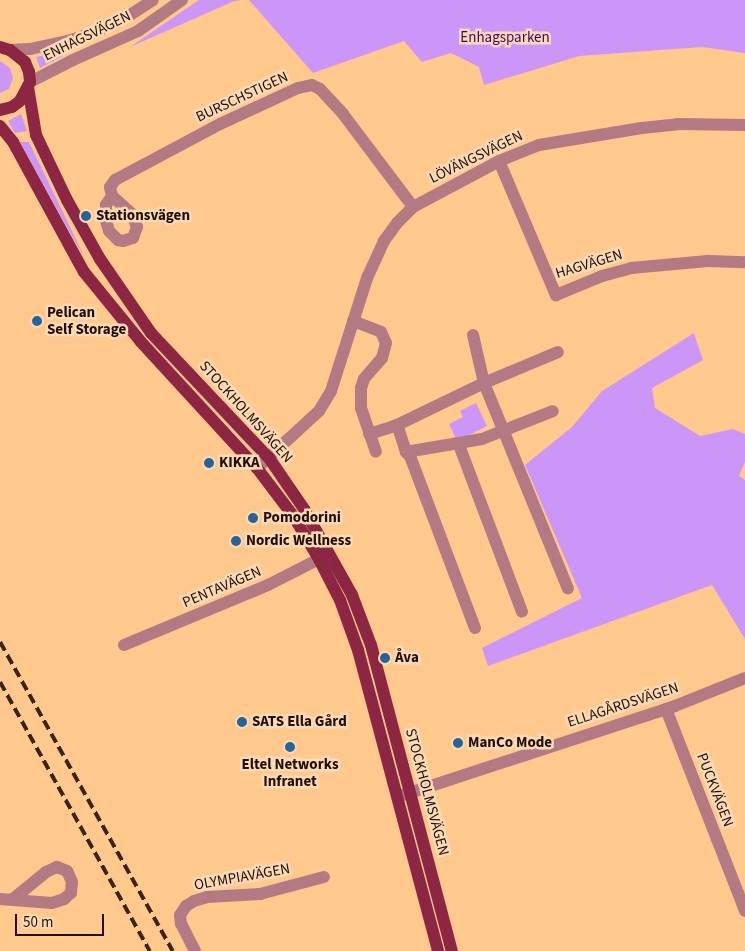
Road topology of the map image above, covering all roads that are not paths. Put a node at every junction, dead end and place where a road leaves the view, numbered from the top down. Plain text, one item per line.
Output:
1 (153, 0) edge
2 (182, 0) edge
3 (5, 48) edge
4 (29, 85) junction
5 (0, 110) edge
6 (745, 125) edge
7 (0, 126) edge
8 (499, 161) junction
9 (112, 196) dead end
10 (413, 208) junction
11 (745, 262) edge
12 (353, 321) junction
13 (473, 335) dead end
14 (558, 352) dead end
15 (484, 383) junction
16 (553, 411) dead end
17 (395, 426) junction
18 (505, 430) junction
19 (369, 434) junction
20 (459, 444) junction
21 (376, 452) dead end
22 (406, 452) junction
23 (269, 458) junction
24 (257, 468) junction
25 (324, 556) junction
26 (568, 588) dead end
27 (522, 612) dead end
28 (475, 628) dead end
29 (124, 645) dead end
30 (745, 678) edge
31 (666, 709) junction
32 (411, 793) junction
33 (396, 797) junction
34 (324, 877) dead end
35 (0, 899) edge
36 (13, 900) dead end
37 (745, 911) edge
38 (195, 951) edge
39 (438, 951) edge
40 (452, 951) edge

1 - 3 street, ENHAGSVÄGEN
2 - 4 street, ENHAGSVÄGEN
3 - 4 main road, STOCKHOLMSVÄGEN
4 - 5 main road
4 - 23 main road, STOCKHOLMSVÄGEN
6 - 8 street, LÖVÄNGSVÄGEN
7 - 24 main road, STOCKHOLMSVÄGEN
8 - 10 street, LÖVÄNGSVÄGEN
8 - 11 street, HAGVÄGEN
9 - 10 street, BURSCHSTIGEN
10 - 12 street, LÖVÄNGSVÄGEN
12 - 19 street
12 - 23 street, LÖVÄNGSVÄGEN
13 - 15 street
14 - 15 street
15 - 17 street
15 - 18 street
16 - 18 street
17 - 19 street
17 - 22 street
18 - 20 street
18 - 26 street
19 - 21 street
20 - 22 street
20 - 27 street
22 - 28 street
23 - 24 street, LÖVÄNGSVÄGEN
23 - 25 main road, STOCKHOLMSVÄGEN
24 - 25 main road, STOCKHOLMSVÄGEN
25 - 29 street, PENTAVÄGEN
25 - 32 main road, STOCKHOLMSVÄGEN
25 - 33 main road, STOCKHOLMSVÄGEN
30 - 31 street, ELLAGÅRDSVÄGEN
31 - 32 street, ELLAGÅRDSVÄGEN
31 - 37 street, PUCKVÄGEN
32 - 33 street, ELLAGÅRDSVÄGEN
32 - 40 main road, STOCKHOLMSVÄGEN
33 - 39 main road, STOCKHOLMSVÄGEN
34 - 38 street, OLYMPIAVÄGEN
35 - 36 street

